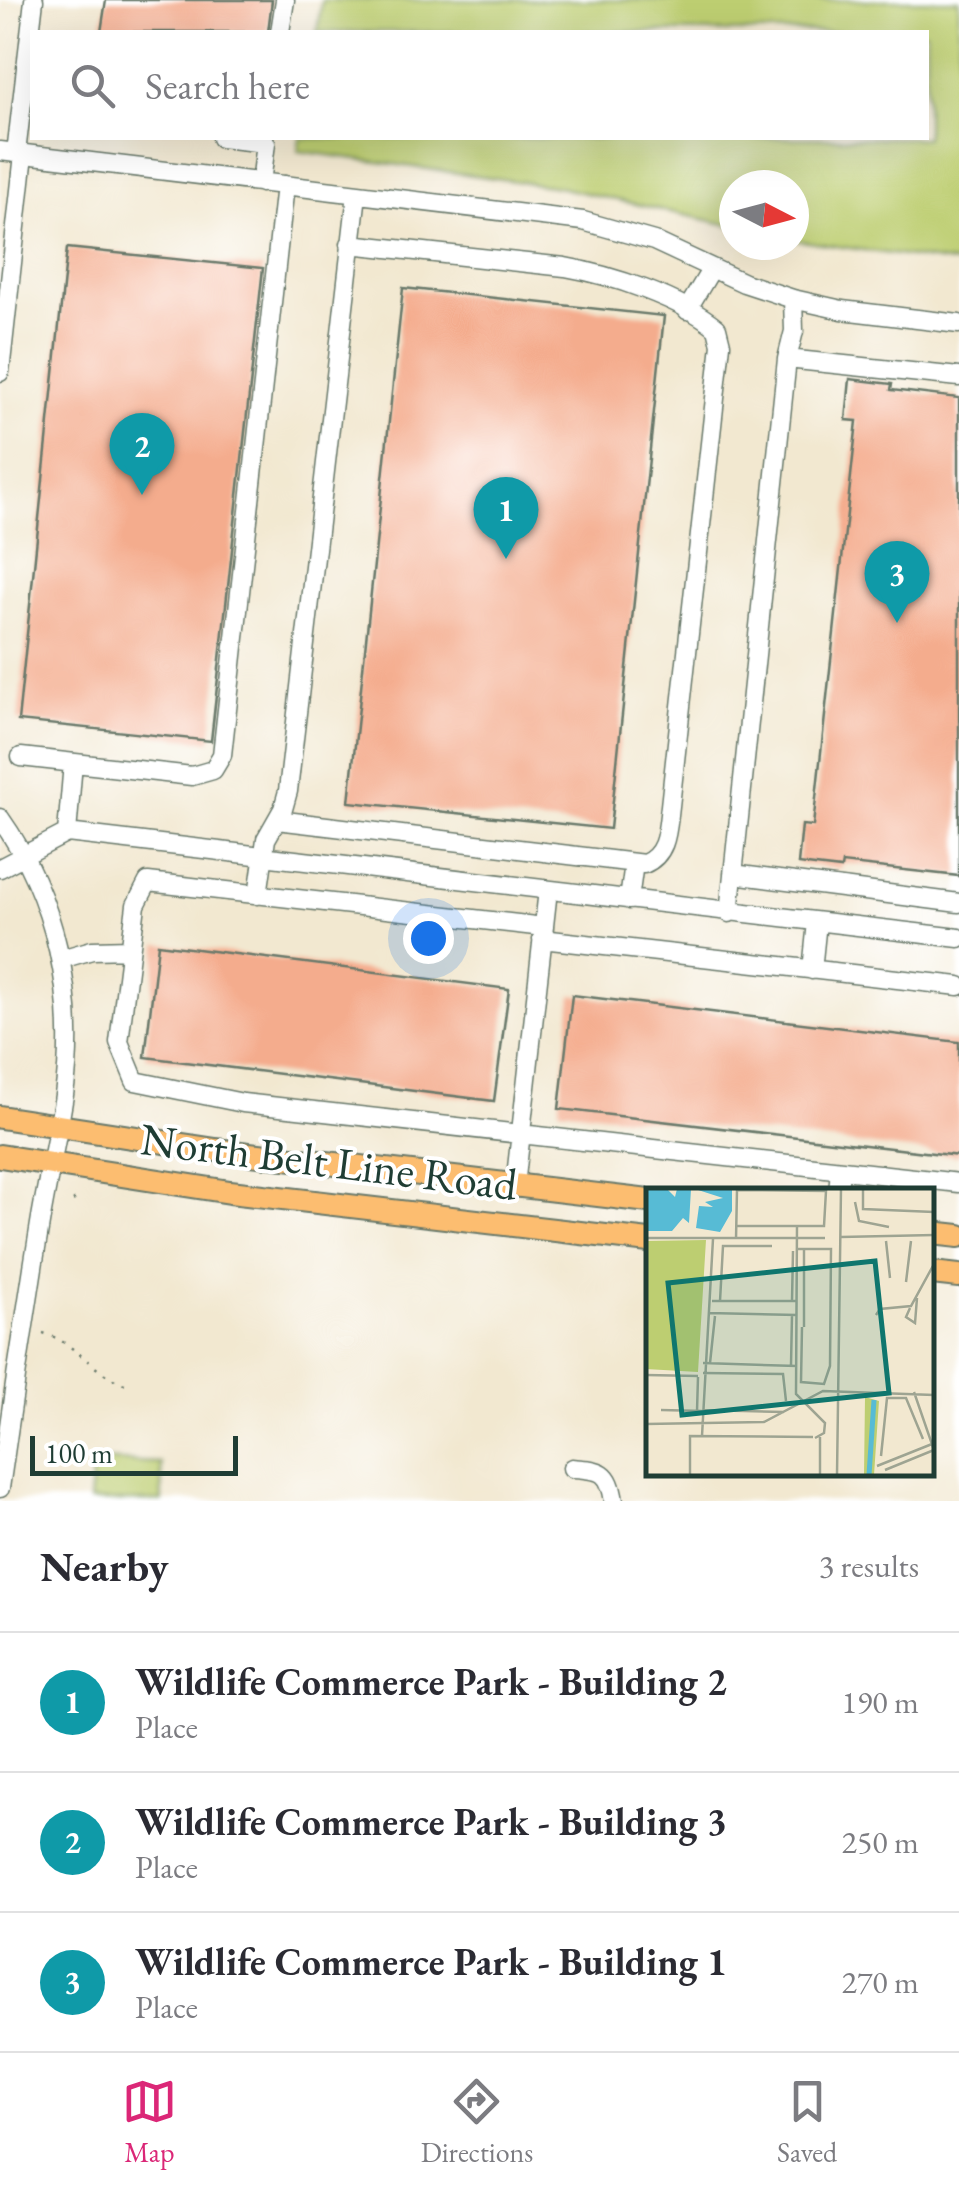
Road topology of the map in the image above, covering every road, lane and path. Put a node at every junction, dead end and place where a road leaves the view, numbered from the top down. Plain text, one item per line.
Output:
1 (34, 0) edge
2 (284, 0) edge
3 (32, 30) edge
4 (280, 30) edge
5 (30, 66) edge
6 (27, 115) edge
7 (266, 140) edge
8 (13, 153) edge
9 (261, 183) junction
10 (285, 185) junction
11 (357, 194) junction
12 (350, 244) junction
13 (712, 268) junction
14 (793, 299) junction
15 (687, 310) junction
16 (959, 324) edge
17 (787, 359) junction
18 (0, 372) edge
19 (959, 377) edge
20 (22, 757) dead end
21 (73, 763) junction
22 (0, 818) edge
23 (277, 820) junction
24 (66, 833) junction
25 (264, 856) junction
26 (22, 857) junction
27 (634, 863) junction
28 (0, 868) edge
29 (733, 874) junction
30 (548, 890) junction
31 (258, 895) junction
32 (629, 900) junction
33 (959, 903) edge
34 (729, 913) junction
35 (817, 922) junction
36 (543, 933) junction
37 (959, 938) edge
38 (130, 949) junction
39 (60, 960) junction
40 (812, 970) junction
41 (959, 986) edge
42 (0, 1117) edge
43 (58, 1126) junction
44 (521, 1132) junction
45 (0, 1156) edge
46 (50, 1164) junction
47 (840, 1170) junction
48 (959, 1184) edge
49 (515, 1186) junction
50 (838, 1188) edge
51 (80, 1196) dead end
52 (73, 1202) dead end
53 (646, 1202) edge
54 (934, 1233) edge
55 (959, 1236) edge
56 (646, 1241) edge
57 (934, 1273) edge
58 (959, 1276) edge
59 (44, 1334) dead end
60 (125, 1384) dead end
61 (3, 1445) edge
62 (572, 1468) dead end
63 (0, 1488) edge
64 (614, 1501) edge

1 - 3 street
2 - 4 street
5 - 6 street
6 - 8 street
7 - 9 street
8 - 9 street
8 - 18 street
9 - 10 street
10 - 11 street
10 - 21 street
11 - 12 street
11 - 13 street
12 - 15 street
12 - 23 street
13 - 14 street
13 - 15 street
14 - 16 street
14 - 17 street
15 - 27 street
17 - 19 street
17 - 29 street
20 - 21 street
21 - 24 street
22 - 26 street
23 - 25 street
23 - 27 street
24 - 25 street
24 - 26 street
25 - 30 street
25 - 31 street
26 - 28 street
26 - 39 street
27 - 32 street
29 - 33 street
29 - 34 street
30 - 32 street
30 - 36 street
31 - 36 street
31 - 38 street
32 - 34 street
34 - 35 street
35 - 37 street
35 - 40 street
36 - 40 street
36 - 44 street
38 - 39 street
38 - 44 street
39 - 43 street
40 - 41 street
42 - 43 main road, North Belt Line Road
43 - 46 street
43 - 49 main road, North Belt Line Road
44 - 47 street
44 - 49 street
45 - 46 main road, North Belt Line Road
46 - 56 main road, North Belt Line Road
46 - 61 street
47 - 48 street
47 - 50 street
49 - 53 main road, North Belt Line Road
51 - 52 path
54 - 55 main road
57 - 58 main road
59 - 60 path
61 - 63 street
62 - 64 street

